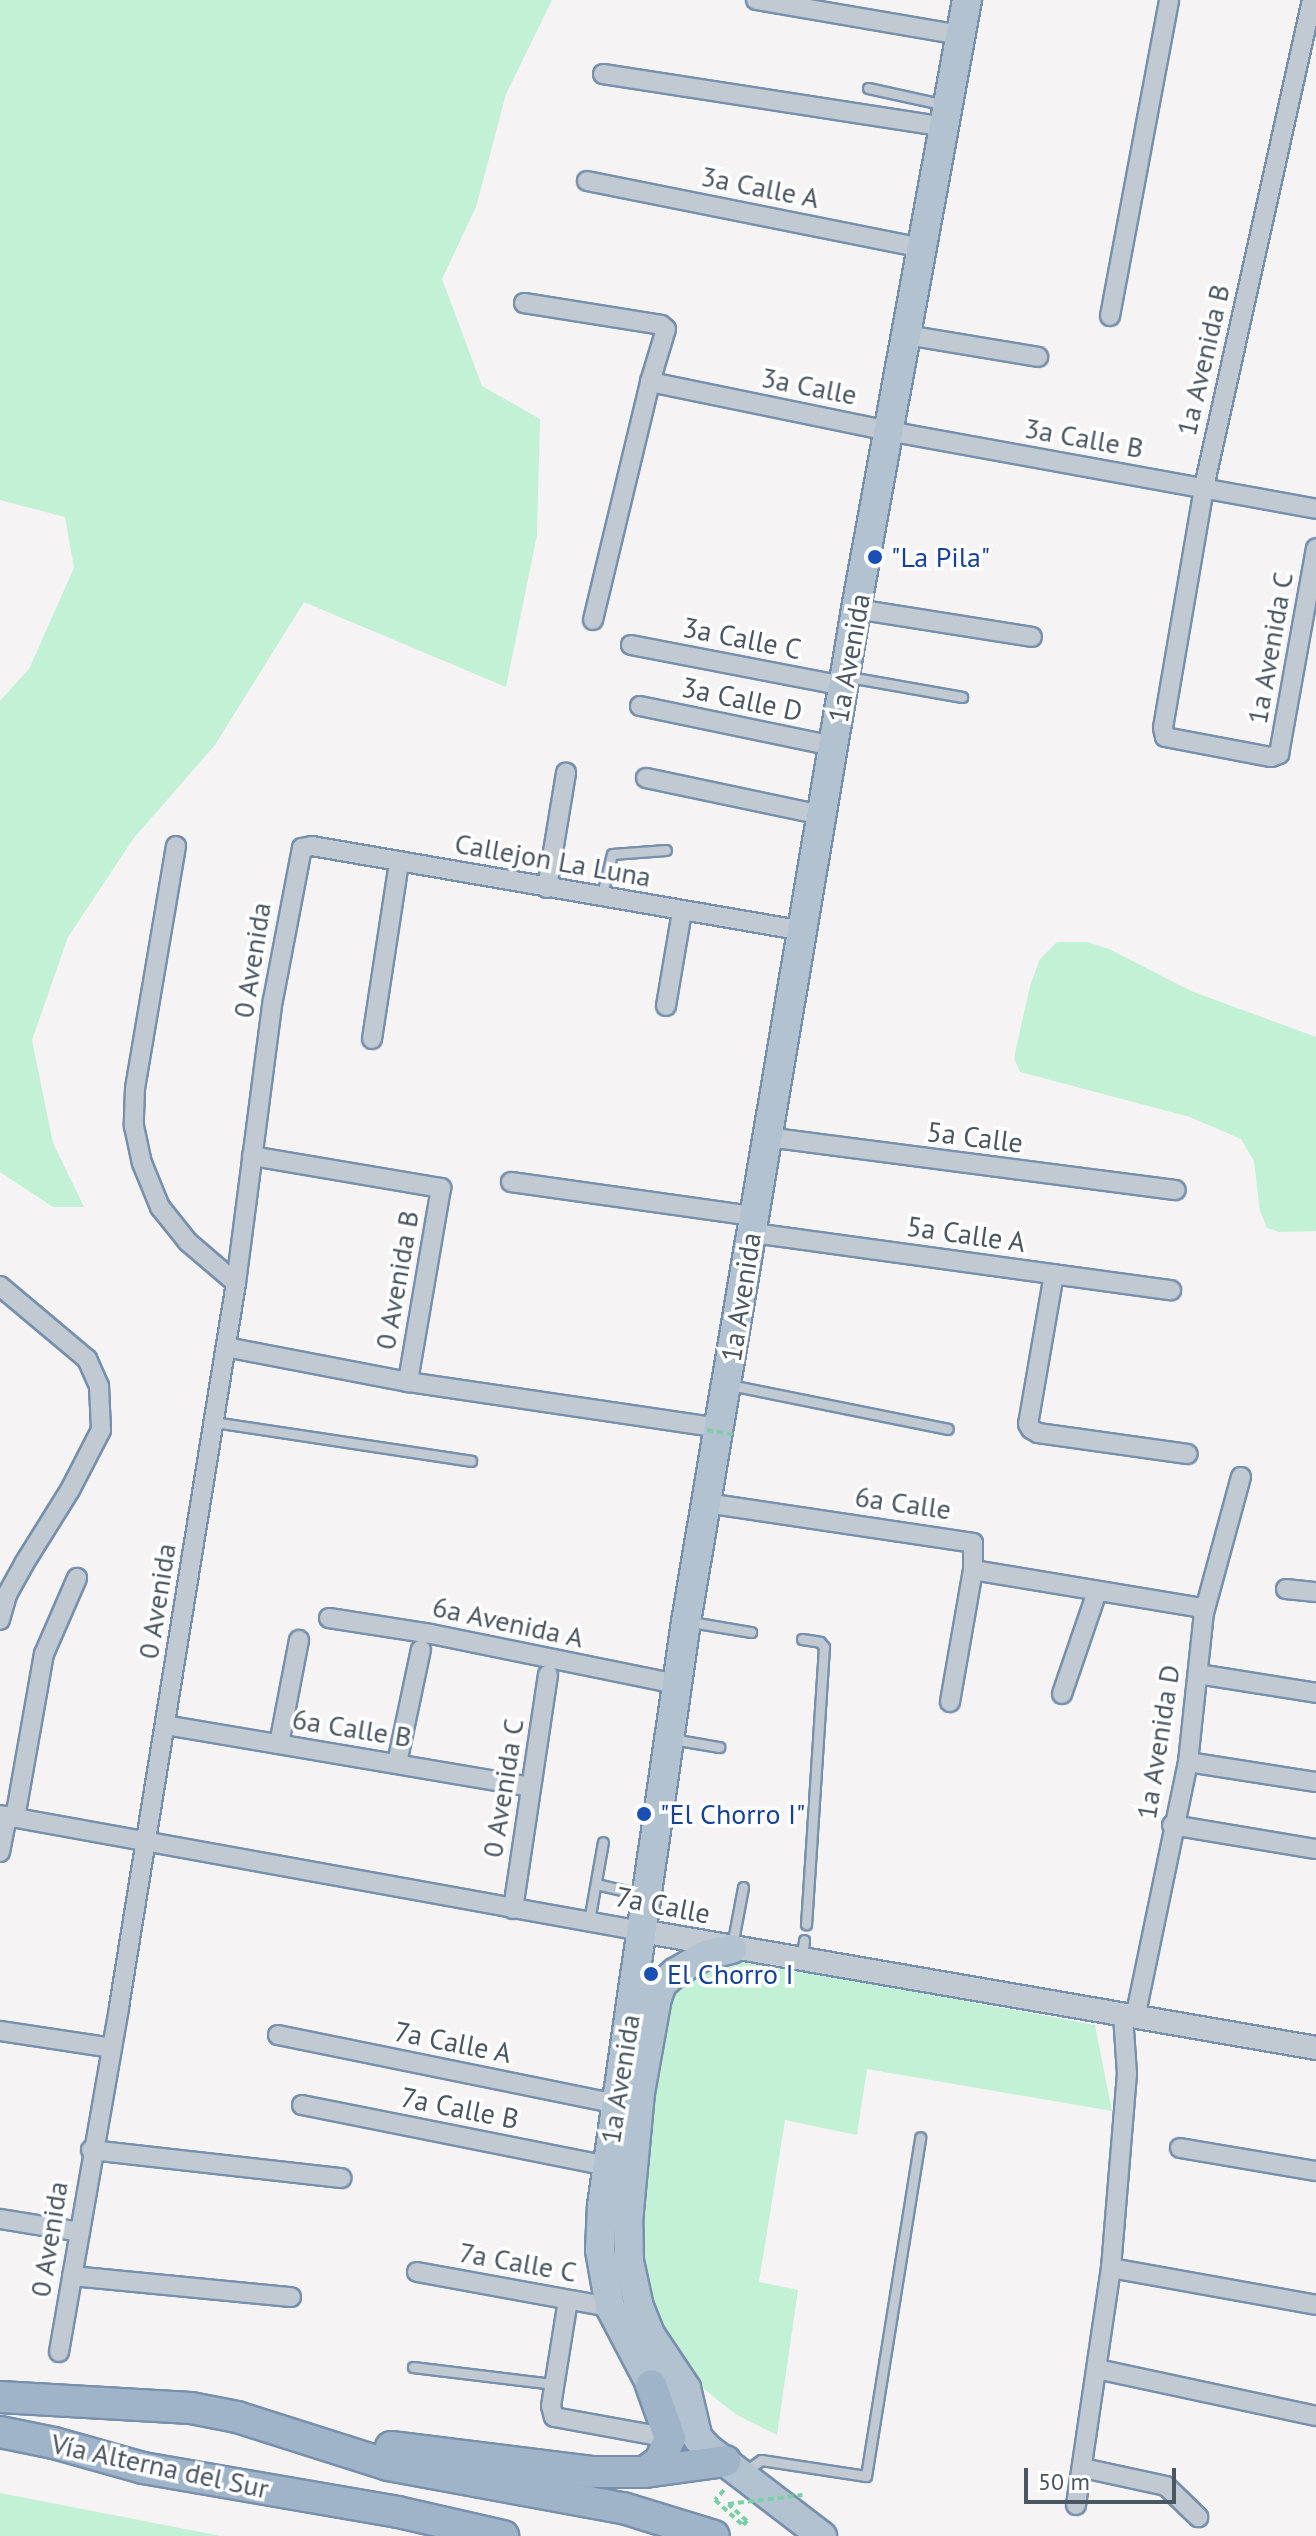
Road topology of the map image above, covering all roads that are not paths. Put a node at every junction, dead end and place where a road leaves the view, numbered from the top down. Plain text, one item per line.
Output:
1 (756, 0) edge
2 (967, 0) edge
3 (1169, 0) edge
4 (1312, 0) edge
5 (961, 35) junction
6 (603, 74) dead end
7 (868, 88) dead end
8 (947, 117) junction
9 (587, 181) dead end
10 (923, 248) junction
11 (524, 303) dead end
12 (1110, 316) dead end
13 (907, 335) junction
14 (1038, 357) dead end
15 (650, 382) junction
16 (888, 431) junction
17 (1204, 488) junction
18 (1316, 509) edge
19 (1316, 548) edge
20 (856, 609) junction
21 (593, 620) dead end
22 (1032, 637) dead end
23 (631, 645) dead end
24 (844, 681) junction
25 (962, 697) dead end
26 (640, 706) dead end
27 (834, 746) junction
28 (1276, 757) joint
29 (566, 773) dead end
30 (646, 778) dead end
31 (822, 815) junction
32 (176, 846) dead end
33 (666, 850) dead end
34 (298, 856) joint
35 (399, 862) junction
36 (547, 888) junction
37 (601, 898) junction
38 (682, 911) junction
39 (804, 931) junction
40 (666, 1006) dead end
41 (372, 1039) dead end
42 (767, 1137) junction
43 (252, 1156) junction
44 (511, 1182) dead end
45 (1176, 1190) dead end
46 (753, 1224) junction
47 (1054, 1274) junction
48 (236, 1283) junction
49 (0, 1286) edge
50 (1171, 1290) dead end
51 (226, 1347) junction
52 (408, 1382) junction
53 (726, 1385) junction
54 (214, 1422) junction
55 (948, 1429) dead end
56 (720, 1431) junction
57 (1188, 1454) dead end
58 (471, 1461) dead end
59 (1241, 1477) dead end
60 (706, 1503) junction
61 (973, 1570) junction
62 (77, 1578) dead end
63 (1286, 1589) dead end
64 (1097, 1592) junction
65 (1316, 1592) edge
66 (1204, 1613) junction
67 (329, 1618) dead end
68 (0, 1620) edge
69 (686, 1622) junction
70 (751, 1632) dead end
71 (802, 1639) dead end
72 (299, 1640) dead end
73 (421, 1649) dead end
74 (1198, 1674) junction
75 (548, 1675) dead end
76 (676, 1684) junction
77 (1316, 1693) edge
78 (1062, 1694) dead end
79 (950, 1702) dead end
80 (165, 1725) junction
81 (668, 1738) junction
82 (279, 1744) junction
83 (719, 1747) dead end
84 (1188, 1762) junction
85 (397, 1763) junction
86 (1316, 1782) edge
87 (531, 1787) junction
88 (7, 1817) edge
89 (1172, 1825) junction
90 (146, 1842) junction
91 (603, 1842) dead end
92 (1316, 1849) edge
93 (0, 1852) edge
94 (596, 1884) junction
95 (743, 1887) dead end
96 (646, 1896) junction
97 (513, 1909) junction
98 (589, 1921) junction
99 (806, 1924) dead end
100 (641, 1931) junction
101 (732, 1949) junction
102 (1129, 2017) junction
103 (0, 2031) edge
104 (278, 2035) dead end
105 (112, 2048) junction
106 (1316, 2048) edge
107 (617, 2104) junction
108 (302, 2105) dead end
109 (920, 2137) dead end
110 (1180, 2148) dead end
111 (91, 2150) junction
112 (607, 2166) junction
113 (1316, 2171) edge
114 (341, 2178) dead end
115 (0, 2219) edge
116 (80, 2232) junction
117 (1111, 2268) junction
118 (417, 2272) dead end
119 (72, 2276) junction
120 (291, 2297) dead end
121 (568, 2300) junction
122 (1316, 2305) edge
123 (610, 2307) junction
124 (59, 2352) dead end
125 (413, 2367) dead end
126 (1097, 2369) junction
127 (554, 2384) junction
128 (651, 2385) joint
129 (0, 2397) edge
130 (1316, 2416) edge
131 (0, 2432) edge
132 (294, 2435) junction
133 (684, 2439) junction
134 (733, 2468) junction
135 (1083, 2468) junction
136 (645, 2472) junction
137 (1076, 2505) dead end
138 (810, 2517) edge
139 (1198, 2517) dead end
140 (722, 2525) edge
141 (503, 2536) edge

1 - 5 street
2 - 5 main road, 1a Avenida
3 - 12 street
4 - 17 street, 1a Avenida B
5 - 8 main road, 1a Avenida
6 - 8 street
7 - 8 lane
8 - 10 main road, 1a Avenida
9 - 10 street, 3a Calle A
10 - 13 main road, 1a Avenida
11 - 15 street
13 - 14 street
13 - 16 main road, 1a Avenida
15 - 16 street, 3a Calle
15 - 21 street
16 - 17 street, 3a Calle B
16 - 20 main road, 1a Avenida
17 - 18 street, 3a Calle B
17 - 28 street, 1a Avenida B
19 - 28 street, 1a Avenida C
20 - 22 street
20 - 24 main road, 1a Avenida
23 - 24 street, 3a Calle C
24 - 25 lane, 3a Calle C
24 - 27 main road, 1a Avenida
26 - 27 street, 3a Calle D
27 - 31 main road, 1a Avenida
29 - 36 street
30 - 31 street
31 - 39 main road, 1a Avenida
32 - 48 street
33 - 37 lane
34 - 35 street, Callejon La Luna
34 - 43 street, 0 Avenida
35 - 36 street, Callejon La Luna
35 - 41 street
36 - 37 street, Callejon La Luna
37 - 38 street, Callejon La Luna
38 - 39 street, Callejon La Luna
38 - 40 street
39 - 42 main road, 1a Avenida
42 - 45 street, 5a Calle
42 - 46 main road, 1a Avenida
43 - 48 street, 0 Avenida
43 - 52 street, 0 Avenida B
44 - 46 street
46 - 47 street, 5a Calle A
46 - 53 main road, 1a Avenida
47 - 50 street, 5a Calle A
47 - 57 street
48 - 51 street, 0 Avenida
49 - 68 street
51 - 52 street
51 - 54 street, 0 Avenida
52 - 56 street
53 - 55 lane
53 - 56 main road, 1a Avenida
54 - 58 lane
54 - 80 street, 0 Avenida
56 - 60 main road, 1a Avenida
59 - 66 street, 1a Avenida D
60 - 61 street, 6a Calle
60 - 69 main road, 1a Avenida
61 - 64 street
61 - 79 street
62 - 88 street
63 - 65 street
64 - 66 street
64 - 78 street
66 - 74 street, 1a Avenida D
67 - 76 street, 6a Avenida A
69 - 70 lane
69 - 76 main road, 1a Avenida
71 - 99 lane
72 - 82 street
73 - 85 street
74 - 77 street
74 - 84 street, 1a Avenida D
75 - 87 street, 0 Avenida C
76 - 81 main road, 1a Avenida
80 - 82 street, 6a Calle B
80 - 90 street, 0 Avenida
81 - 83 lane
81 - 96 main road, 1a Avenida
82 - 85 street, 6a Calle B
84 - 86 street
84 - 89 street, 1a Avenida D
85 - 87 street, 6a Calle B
87 - 97 street, 0 Avenida C
88 - 90 street, 7a Calle
88 - 93 street
89 - 92 street
89 - 102 street, 1a Avenida D
90 - 97 street, 7a Calle
90 - 105 street, 0 Avenida
91 - 94 lane
94 - 96 lane
94 - 98 lane
95 - 101 lane
96 - 100 main road, 1a Avenida
97 - 98 street, 7a Calle
98 - 100 street, 7a Calle
100 - 101 street, 7a Calle
100 - 107 main road, 1a Avenida
101 - 102 street, 7a Calle
101 - 133 main road
102 - 106 street, 7a Calle
102 - 117 street, 1a Avenida D
103 - 105 street
104 - 107 street, 7a Calle A
105 - 111 street, 0 Avenida
107 - 112 main road, 1a Avenida
108 - 112 street, 7a Calle B
109 - 134 lane
110 - 113 street
111 - 114 street
111 - 116 street, 0 Avenida
112 - 123 main road, 1a Avenida
115 - 116 street
116 - 119 street, 0 Avenida
117 - 122 street
117 - 126 street, 1a Avenida D
118 - 121 street, 7a Calle C
119 - 120 street
119 - 124 street, 0 Avenida
121 - 123 street, 7a Calle C
121 - 127 street
123 - 128 main road, 1a Avenida
125 - 127 lane
126 - 130 street
126 - 135 street, 1a Avenida D
127 - 133 street
128 - 133 highway
129 - 132 highway, Vía Alterna del Sur
131 - 141 highway, Vía Alterna del Sur
132 - 136 highway
132 - 140 highway
133 - 134 main road
133 - 136 highway
134 - 136 highway
134 - 138 main road
135 - 137 street, 1a Avenida D
135 - 139 street

